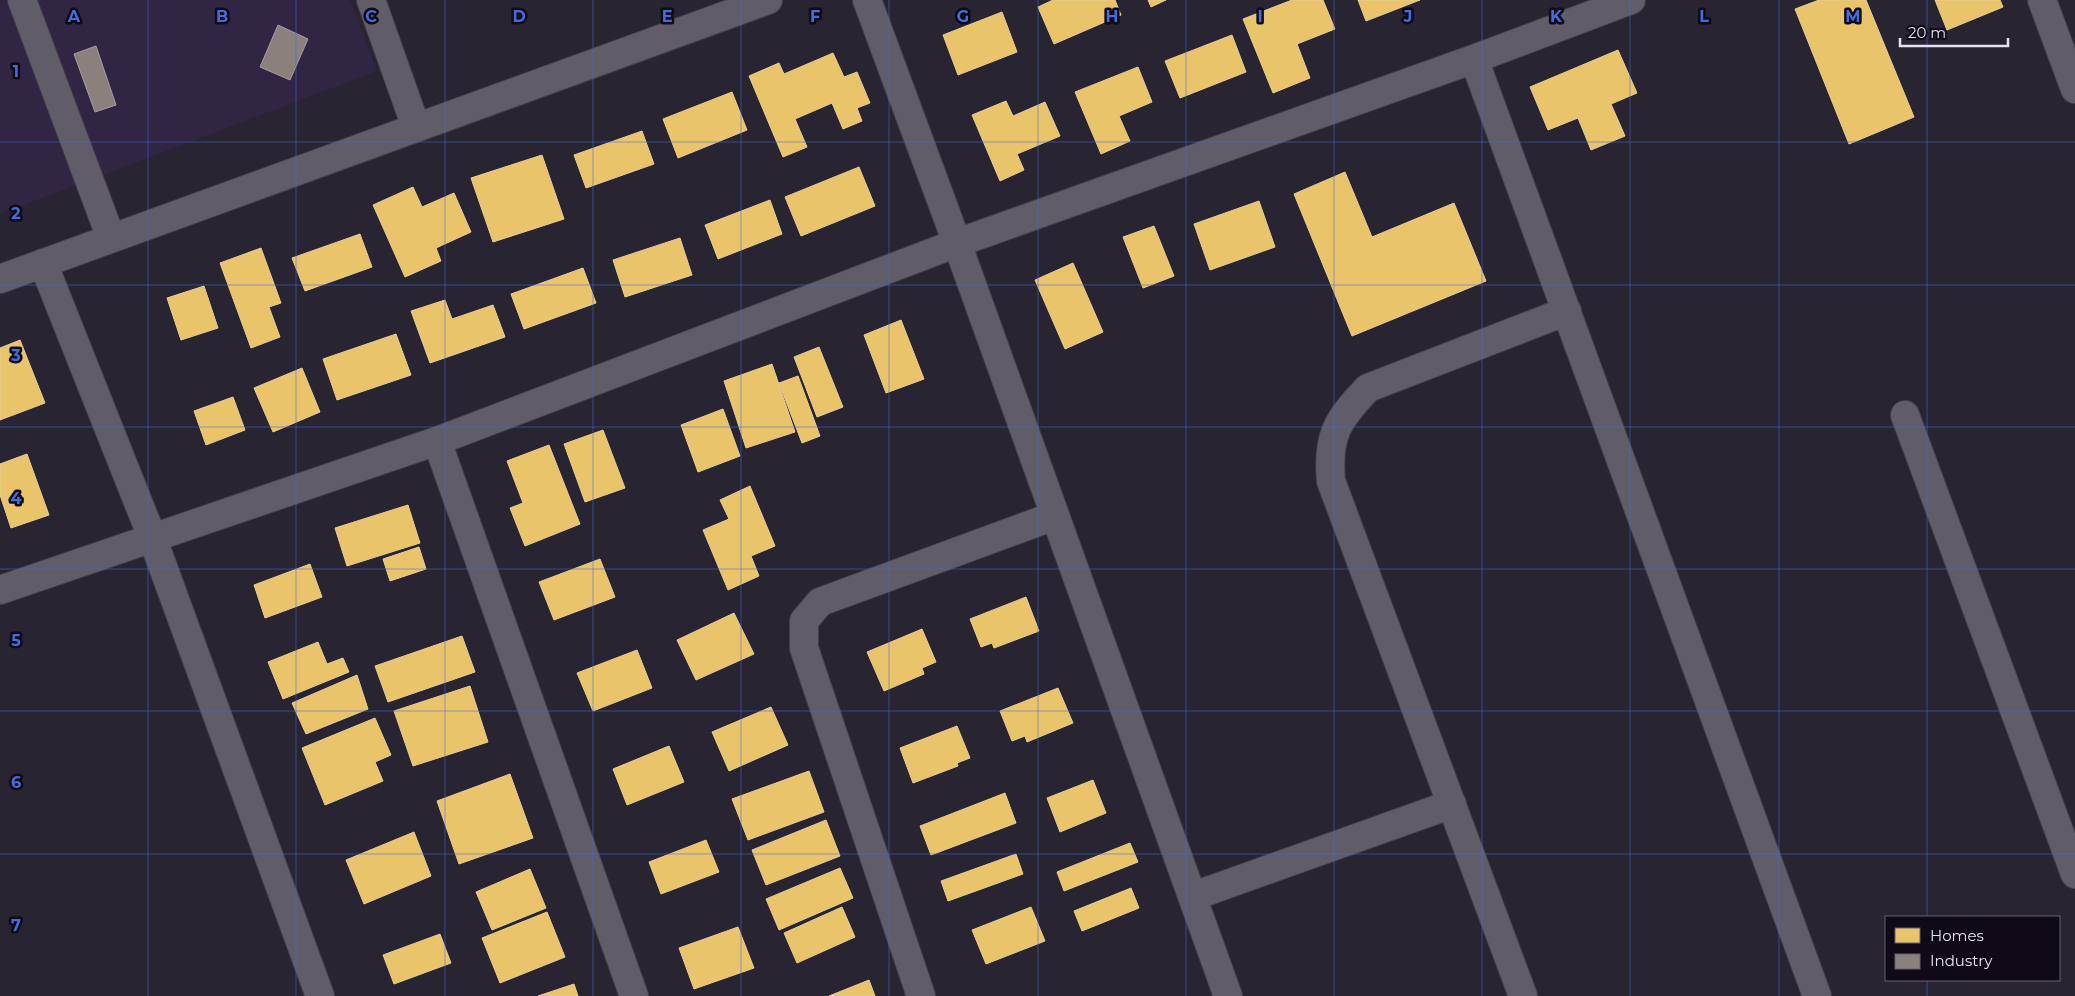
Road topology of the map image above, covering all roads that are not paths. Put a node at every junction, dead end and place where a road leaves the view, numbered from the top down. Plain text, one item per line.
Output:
1 (22, 0) edge
2 (371, 0) edge
3 (768, 0) edge
4 (867, 0) edge
5 (1630, 0) edge
6 (2042, 0) edge
7 (1474, 59) junction
8 (2075, 89) edge
9 (416, 127) junction
10 (111, 238) junction
11 (957, 243) junction
12 (43, 263) junction
13 (0, 279) edge
14 (1567, 311) junction
15 (1905, 415) dead end
16 (437, 441) junction
17 (1054, 516) junction
18 (152, 537) junction
19 (0, 590) edge
20 (1452, 804) junction
21 (2075, 874) edge
22 (1194, 896) junction
23 (320, 996) edge
24 (634, 996) edge
25 (922, 996) edge
26 (1228, 996) edge
27 (1523, 996) edge
28 (1817, 996) edge

1 - 10 street
2 - 9 street
3 - 9 street
4 - 11 street
5 - 7 street
6 - 8 street
7 - 11 street
7 - 14 street
9 - 10 street
10 - 12 street
11 - 16 street
11 - 17 street
12 - 13 street
12 - 18 street
14 - 20 street
14 - 28 street
15 - 21 street
16 - 18 street
16 - 24 street
17 - 22 street
17 - 25 street
18 - 19 street
18 - 23 street
20 - 22 street
20 - 27 street
22 - 26 street

